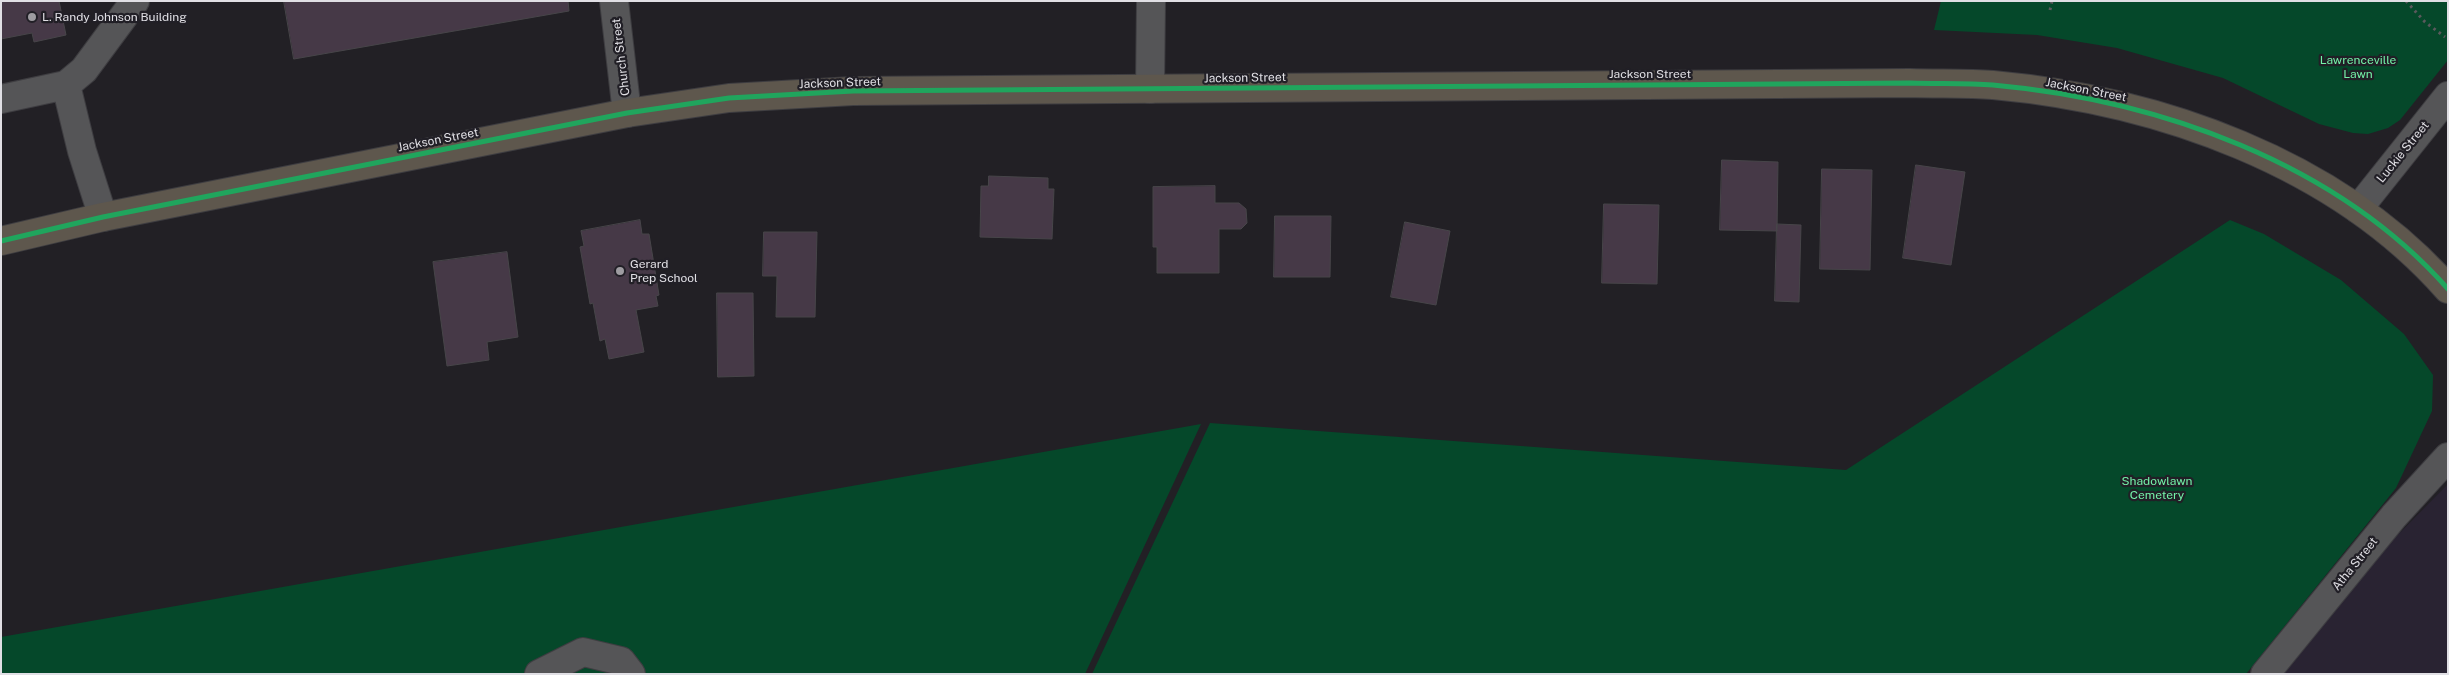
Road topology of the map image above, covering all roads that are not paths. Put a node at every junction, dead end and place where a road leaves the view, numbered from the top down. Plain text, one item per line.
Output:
1 (135, 1) edge
2 (614, 1) edge
3 (1151, 1) edge
4 (66, 85) junction
5 (1150, 89) junction
6 (2448, 96) edge
7 (1, 99) edge
8 (627, 113) junction
9 (2358, 209) junction
10 (103, 217) junction
11 (1, 241) edge
12 (2448, 289) edge
13 (2448, 457) edge
14 (539, 674) edge
15 (631, 674) edge
16 (2265, 674) edge

1 - 4 street
2 - 8 street, Church Street
3 - 5 street
4 - 7 street
4 - 10 street
5 - 8 highway, Jackson Street
5 - 9 highway, Jackson Street
6 - 9 street, Luckie Street
8 - 10 highway, Jackson Street
9 - 12 highway, Jackson Street
10 - 11 highway, Jackson Street
13 - 16 street, Atha Street
14 - 15 street

